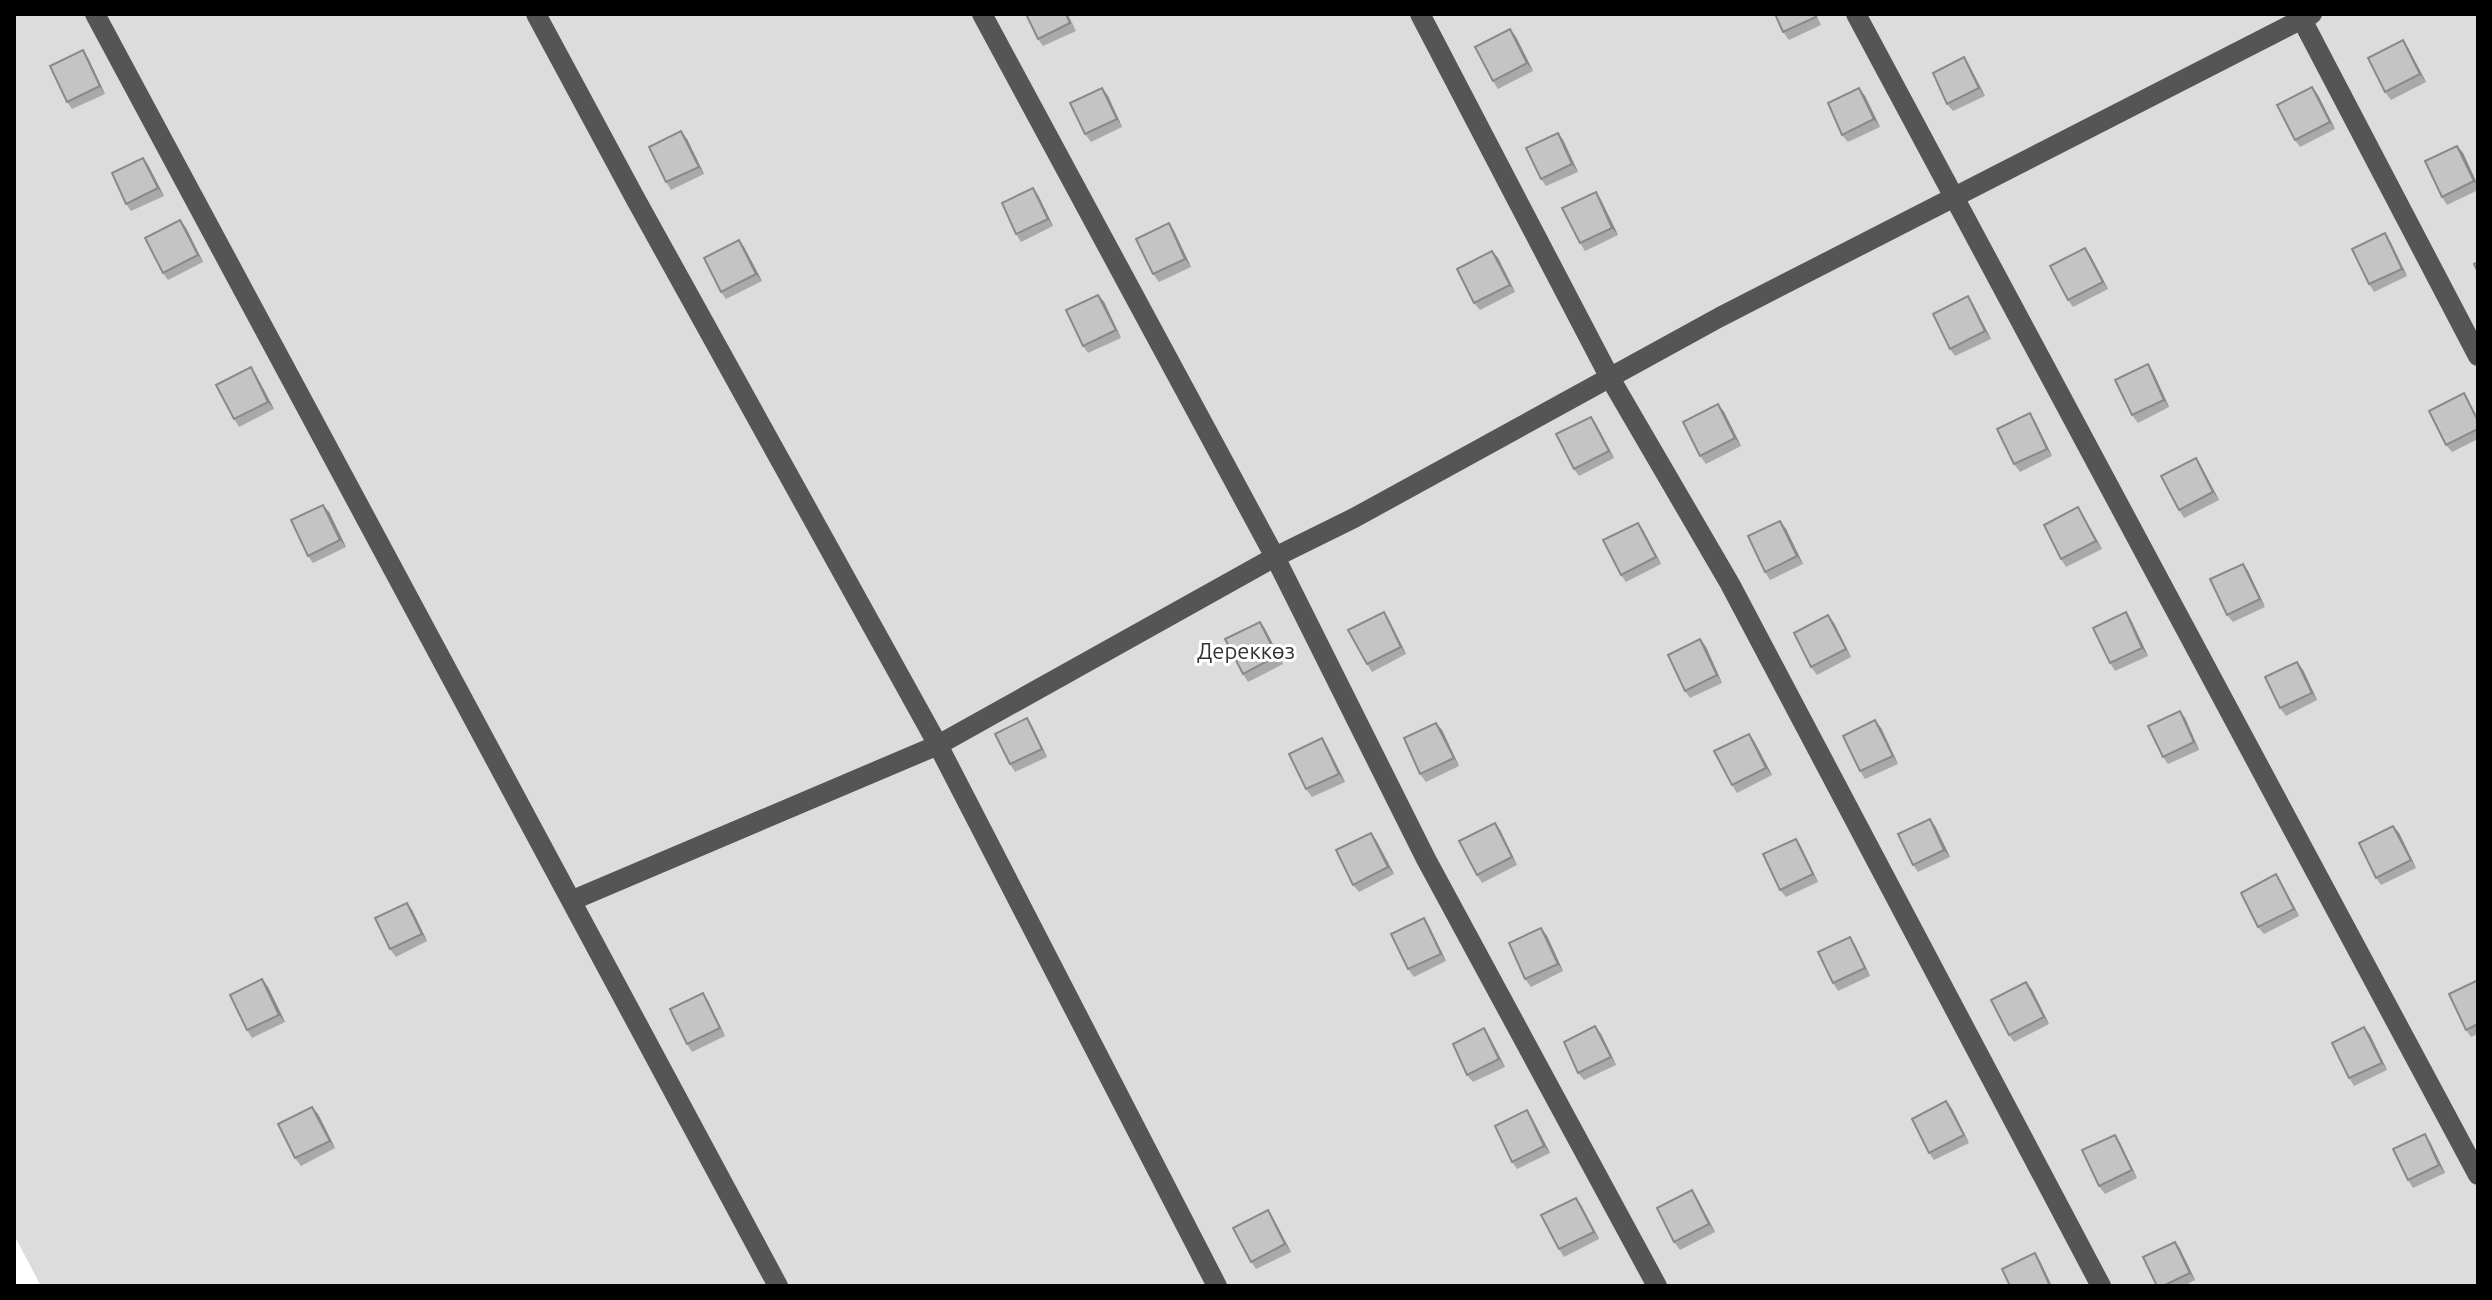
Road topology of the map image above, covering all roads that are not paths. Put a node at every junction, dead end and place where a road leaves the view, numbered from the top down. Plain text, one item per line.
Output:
1 (95, 14) edge
2 (536, 14) edge
3 (982, 14) edge
4 (1420, 14) edge
5 (1856, 14) edge
6 (2304, 16) edge
7 (1954, 198) junction
8 (2478, 356) edge
9 (1610, 378) junction
10 (1275, 557) junction
11 (938, 745) junction
12 (573, 900) junction
13 (2478, 1175) edge
14 (778, 1286) edge
15 (1217, 1286) edge
16 (1657, 1286) edge
17 (2101, 1286) edge

1 - 12 street
2 - 11 street
3 - 10 street
4 - 9 street
5 - 7 street
6 - 7 street
6 - 8 street
7 - 9 street
7 - 13 street
9 - 10 street
9 - 17 street
10 - 11 street
10 - 16 street
11 - 12 street
11 - 15 street
12 - 14 street

